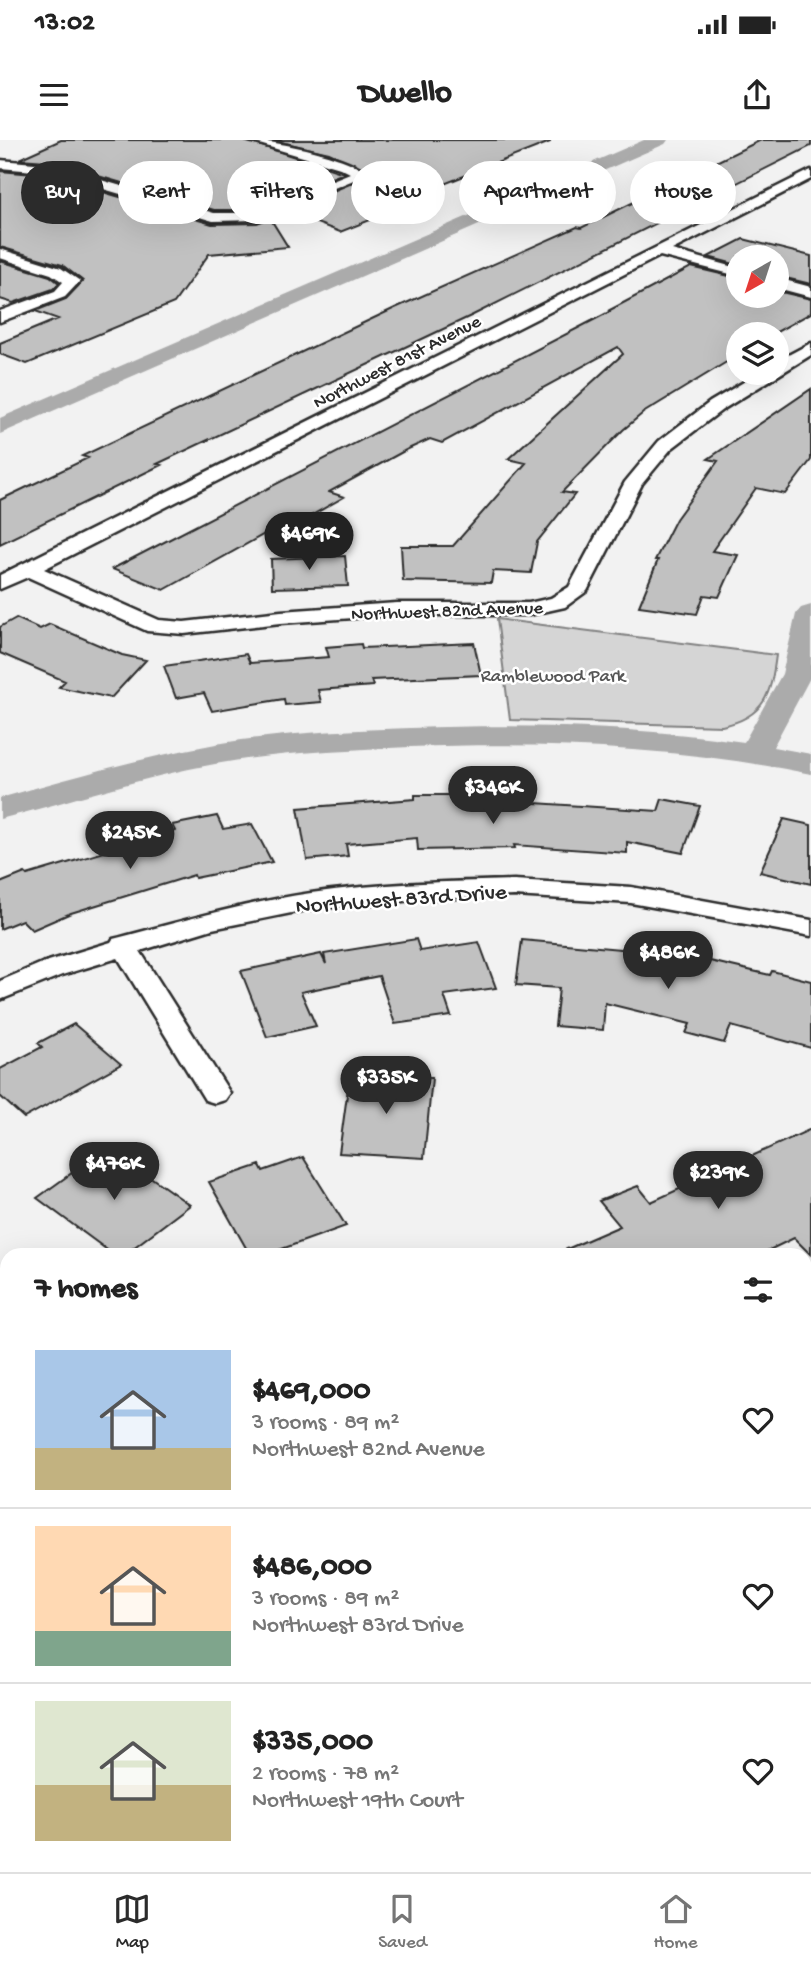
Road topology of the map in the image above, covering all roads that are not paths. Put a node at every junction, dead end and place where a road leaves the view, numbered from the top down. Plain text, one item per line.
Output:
1 (252, 140) edge
2 (0, 164) edge
3 (811, 174) edge
4 (785, 188) junction
5 (811, 194) edge
6 (660, 251) junction
7 (0, 253) edge
8 (726, 269) edge
9 (789, 286) edge
10 (811, 292) edge
11 (0, 317) edge
12 (811, 348) edge
13 (789, 361) edge
14 (750, 385) edge
15 (28, 569) junction
16 (0, 583) edge
17 (811, 928) edge
18 (124, 945) junction
19 (0, 991) edge
20 (215, 1093) dead end

1 - 2 street
3 - 4 street, Northwest 81st Avenue
4 - 5 street
4 - 6 street, Northwest 81st Avenue
6 - 8 street
6 - 15 street, Northwest 81st Avenue
7 - 11 street
9 - 10 street
12 - 13 street
14 - 15 street, Northwest 82nd Avenue
15 - 16 street, Northwest 81st Avenue
17 - 18 street, Northwest 83rd Drive
18 - 19 street, Northwest 83rd Drive
18 - 20 street

